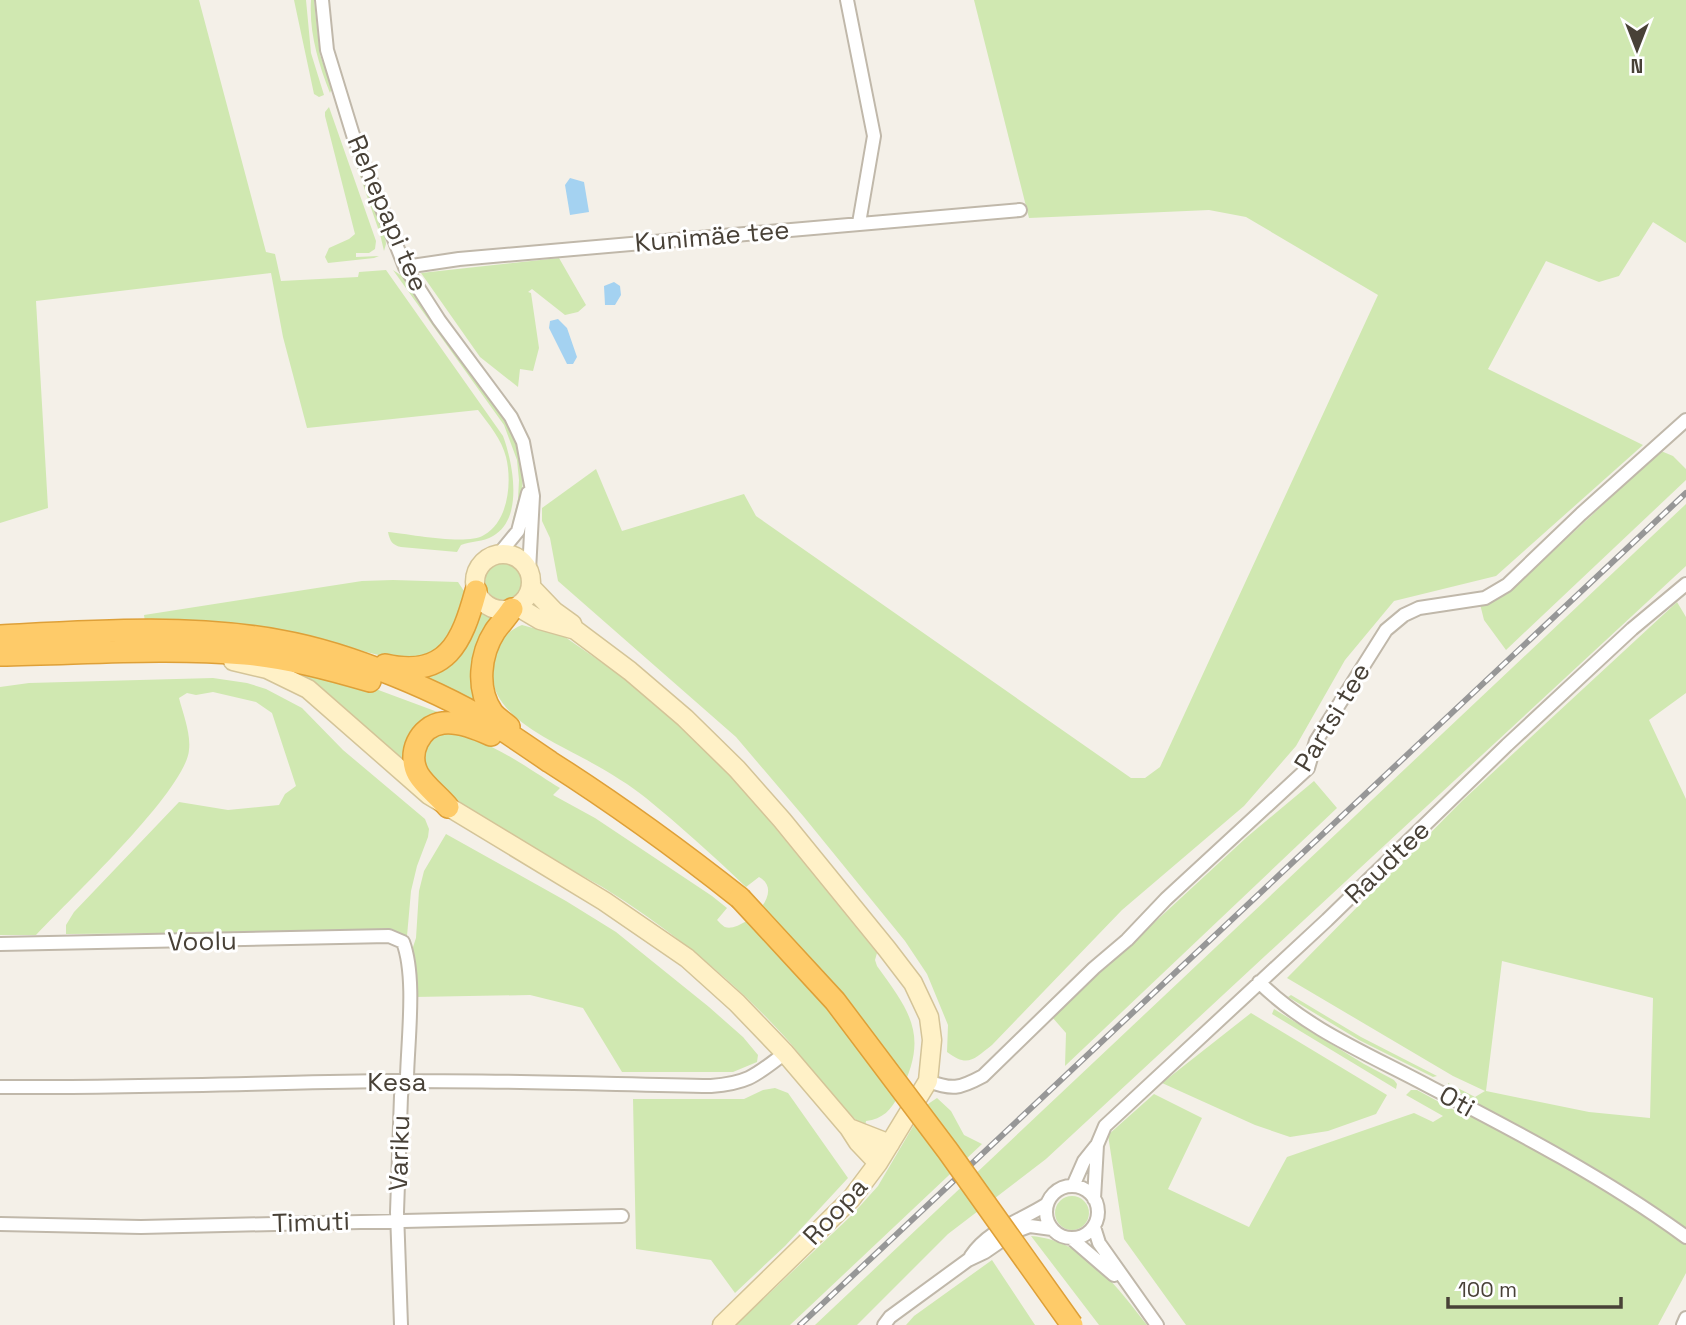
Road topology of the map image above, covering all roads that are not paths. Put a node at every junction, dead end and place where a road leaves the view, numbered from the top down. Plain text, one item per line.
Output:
1 (322, 0) edge
2 (847, 0) edge
3 (1020, 210) dead end
4 (859, 223) junction
5 (405, 267) junction
6 (1686, 420) edge
7 (531, 483) junction
8 (499, 554) junction
9 (530, 579) junction
10 (1686, 584) edge
11 (476, 590) junction
12 (515, 608) junction
13 (574, 629) junction
14 (0, 634) edge
15 (181, 652) junction
16 (329, 652) junction
17 (0, 655) edge
18 (544, 758) junction
19 (448, 807) junction
20 (403, 942) joint
21 (0, 944) edge
22 (1259, 982) junction
23 (785, 1053) junction
24 (403, 1081) junction
25 (928, 1081) junction
26 (0, 1087) edge
27 (849, 1128) junction
28 (890, 1144) junction
29 (1097, 1146) junction
30 (878, 1163) junction
31 (1073, 1186) junction
32 (1094, 1199) junction
33 (1047, 1204) junction
34 (622, 1216) dead end
35 (1659, 1217) junction
36 (397, 1220) junction
37 (0, 1224) edge
38 (1094, 1227) junction
39 (1686, 1228) edge
40 (1052, 1229) junction
41 (1686, 1237) edge
42 (1071, 1238) junction
43 (968, 1260) junction
44 (1136, 1298) junction
45 (1686, 1318) edge
46 (896, 1319) edge
47 (401, 1325) edge
48 (722, 1325) edge
49 (884, 1325) edge
50 (1072, 1325) edge
51 (1157, 1325) edge
52 (1683, 1325) edge

1 - 5 street, Rehepapi tee
2 - 4 street
3 - 4 street, Kunimäe tee
4 - 5 street, Kunimäe tee
5 - 7 street, Rehepapi tee
6 - 25 street, Partsi tee
7 - 8 street, Rehepapi tee
7 - 9 street, Rehepapi tee
8 - 9 street
8 - 11 street
9 - 12 street
9 - 13 street
10 - 22 street, Raudtee
11 - 12 street
11 - 16 highway
12 - 13 street
12 - 18 highway
13 - 25 street
14 - 16 highway
15 - 17 highway
15 - 18 highway
15 - 19 street
16 - 18 highway
18 - 19 highway
18 - 50 highway, bridge
19 - 23 street
20 - 21 street, Voolu
20 - 24 street, Variku
22 - 29 street, Raudtee
22 - 35 street, Oti
23 - 24 street, Kesa
23 - 27 street
24 - 26 street, Kesa
24 - 36 street, Variku
25 - 28 street, Roopa
27 - 28 street
27 - 30 street
28 - 30 street, Roopa
29 - 31 street, Raudtee
29 - 32 street, Raudtee
30 - 48 street, Roopa
31 - 32 street
31 - 33 street, Raudtee
32 - 38 street, Raudtee
33 - 40 street
33 - 43 street, Raudtee
34 - 36 street, Timuti
35 - 39 street, Oti
35 - 41 street, Oti
36 - 37 street, Timuti
36 - 47 street, Variku
38 - 42 street
38 - 44 street
40 - 42 street, Raudtee
40 - 43 street, Raudtee
42 - 44 street, Raudtee
43 - 46 street, Raudtee
44 - 51 street
45 - 52 street
46 - 49 street, Raudtee

